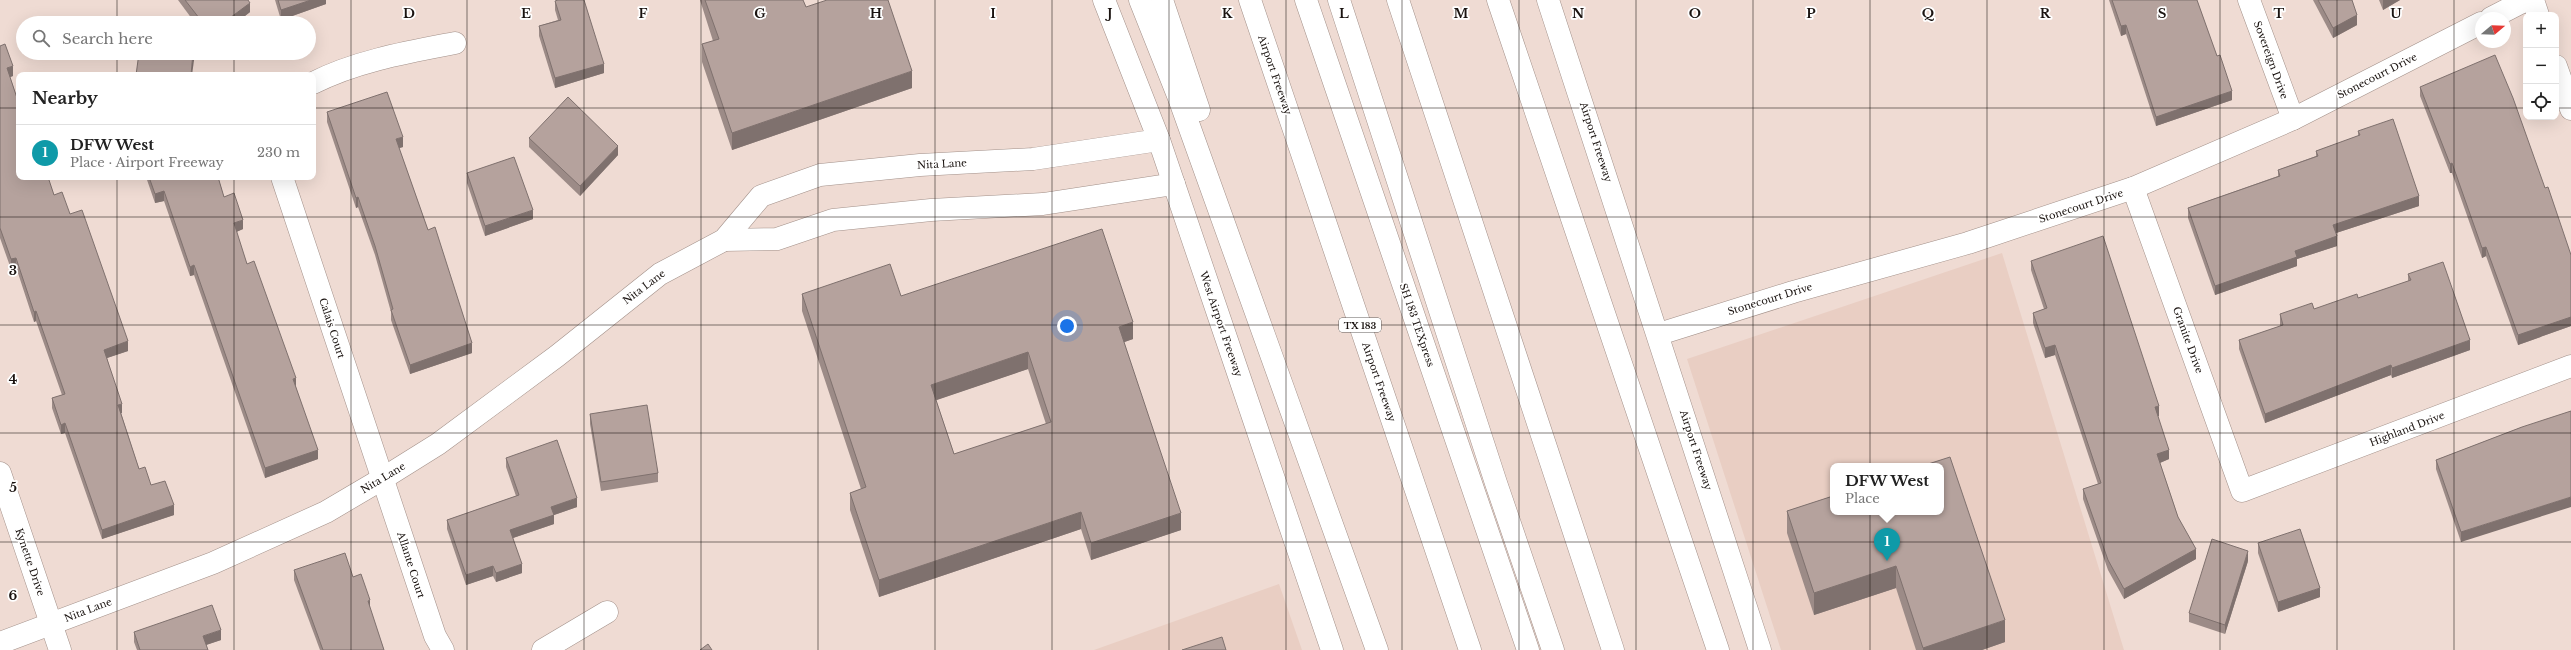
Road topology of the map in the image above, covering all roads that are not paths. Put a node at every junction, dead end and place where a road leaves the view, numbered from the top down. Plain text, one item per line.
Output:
1 (1104, 0) edge
2 (1140, 0) edge
3 (1162, 0) edge
4 (1250, 0) edge
5 (1306, 0) edge
6 (1339, 0) edge
7 (1398, 0) edge
8 (1498, 0) edge
9 (1548, 0) edge
10 (2248, 0) edge
11 (2526, 0) edge
12 (2533, 0) edge
13 (2503, 12) edge
14 (2537, 12) edge
15 (2475, 26) edge
16 (455, 43) dead end
17 (2559, 75) edge
18 (316, 82) edge
19 (2571, 109) edge
20 (2293, 119) junction
21 (1159, 140) junction
22 (283, 180) edge
23 (1174, 184) junction
24 (2134, 188) junction
25 (724, 240) junction
26 (1659, 334) junction
27 (2571, 366) edge
28 (0, 473) edge
29 (382, 479) junction
30 (2242, 491) joint
31 (1324, 496) junction
32 (607, 612) dead end
33 (51, 624) junction
34 (0, 643) edge
35 (60, 650) edge
36 (443, 650) edge
37 (543, 650) edge
38 (1332, 650) edge
39 (1377, 650) edge
40 (1470, 650) edge
41 (1528, 650) edge
42 (1553, 650) edge
43 (1613, 650) edge
44 (1718, 650) edge
45 (1760, 650) edge

1 - 21 main road, West Airport Freeway
2 - 31 main road
3 - 31 main road
4 - 40 main road, Airport Freeway / TX 183
5 - 41 main road, SH 183 TEXpress
6 - 42 main road
7 - 43 main road
8 - 44 main road
9 - 26 main road, Airport Freeway
10 - 20 main road, Sovereign Drive
11 - 13 main road
12 - 14 main road
15 - 20 main road, Stonecourt Drive
16 - 18 main road
17 - 19 main road
20 - 24 main road, Stonecourt Drive
21 - 23 main road, West Airport Freeway
21 - 25 main road, Nita Lane
22 - 29 main road, Calais Court
23 - 25 main road, Nita Lane
23 - 38 main road, West Airport Freeway
24 - 26 main road, Stonecourt Drive
24 - 30 main road, Granite Drive
25 - 29 main road, Nita Lane
26 - 45 main road, Airport Freeway
27 - 30 main road, Highland Drive
28 - 33 main road, Kynette Drive
29 - 33 main road, Nita Lane
29 - 36 main road, Allante Court
31 - 39 main road
32 - 37 main road
33 - 34 main road, Nita Lane
33 - 35 main road, Kynette Drive

